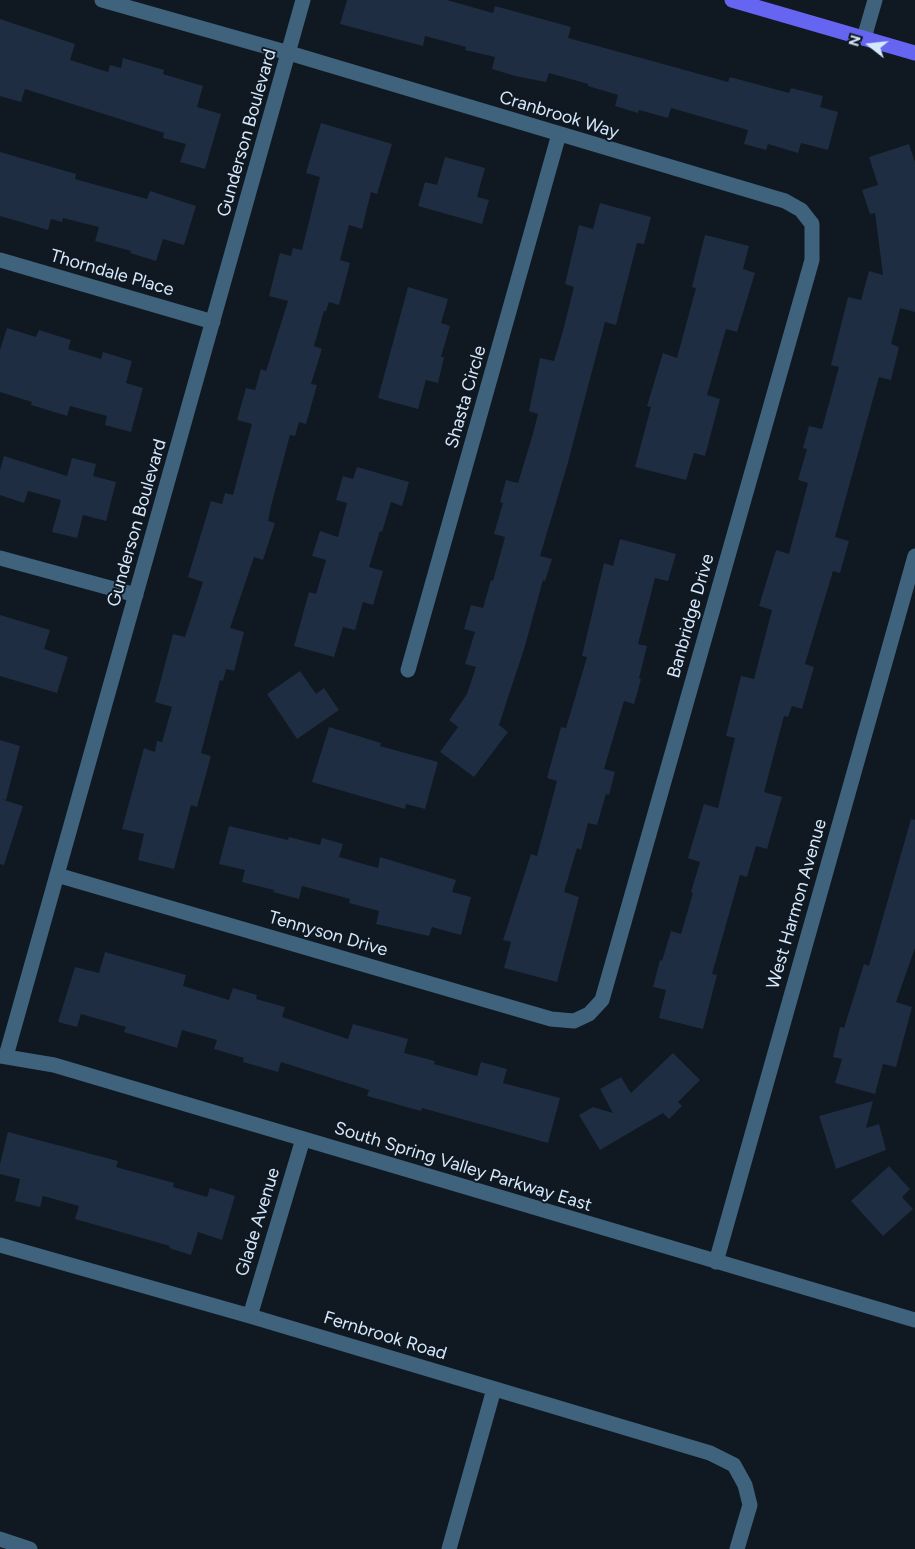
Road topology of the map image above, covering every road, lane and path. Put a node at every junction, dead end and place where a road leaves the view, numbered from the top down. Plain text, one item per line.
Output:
1 (102, 0) edge
2 (303, 0) edge
3 (732, 0) edge
4 (874, 0) edge
5 (864, 38) junction
6 (289, 53) junction
7 (915, 53) edge
8 (559, 134) junction
9 (812, 224) joint
10 (0, 260) edge
11 (213, 322) junction
12 (915, 556) edge
13 (0, 558) edge
14 (136, 595) junction
15 (408, 670) dead end
16 (57, 875) junction
17 (589, 1014) joint
18 (3, 1056) edge
19 (303, 1139) junction
20 (0, 1245) edge
21 (716, 1262) junction
22 (250, 1316) junction
23 (915, 1320) edge
24 (494, 1389) junction
25 (0, 1539) edge
26 (30, 1549) edge
27 (449, 1549) edge
28 (737, 1549) edge

1 - 6 street, Cranbrook Way
2 - 6 street, Gunderson Boulevard
3 - 5 main road
4 - 5 street
5 - 7 main road
6 - 8 street, Cranbrook Way
6 - 11 street, Gunderson Boulevard
8 - 9 street, Cranbrook Way
8 - 15 street, Shasta Circle
9 - 17 street, Banbridge Drive
10 - 11 street, Thorndale Place
11 - 14 street, Gunderson Boulevard
12 - 21 street, West Harmon Avenue
13 - 14 street
14 - 16 street, Gunderson Boulevard
16 - 17 street, Tennyson Drive
16 - 18 street, Gunderson Boulevard
18 - 19 street, South Spring Valley Parkway East
19 - 21 street, South Spring Valley Parkway East
19 - 22 street, Glade Avenue
20 - 22 street, Fernbrook Road
21 - 23 street, South Spring Valley Parkway East
22 - 24 street, Fernbrook Road
24 - 27 street
24 - 28 street, Fernbrook Road
25 - 26 street

